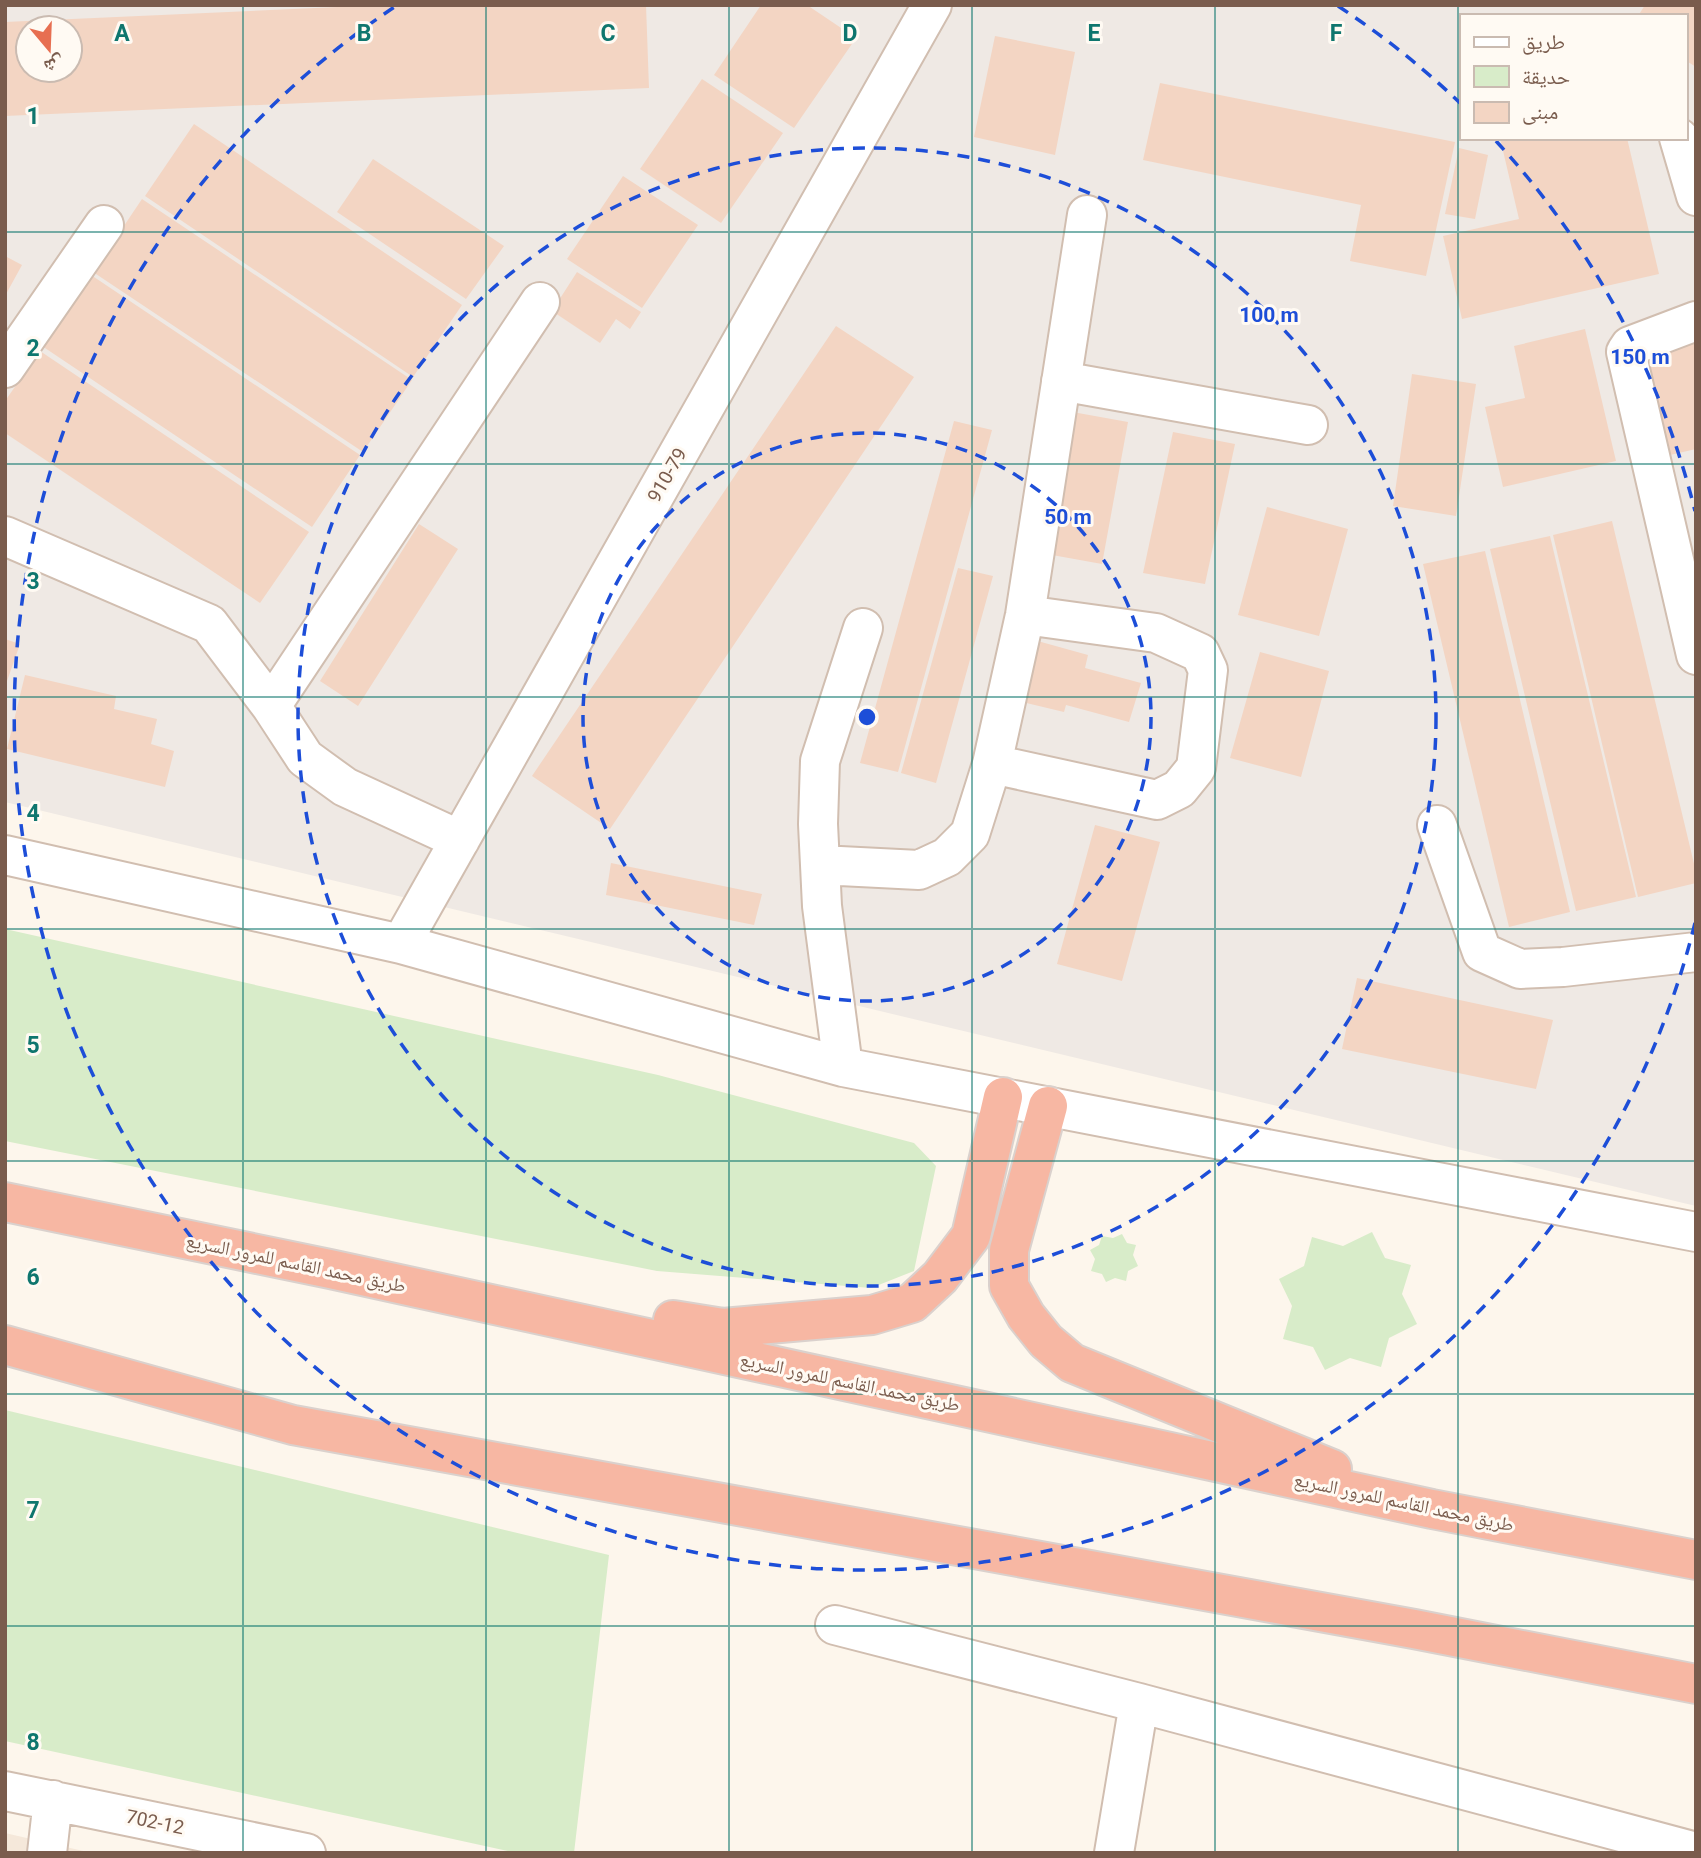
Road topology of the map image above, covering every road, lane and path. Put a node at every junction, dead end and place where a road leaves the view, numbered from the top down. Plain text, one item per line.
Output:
1 (932, 5) edge
2 (1680, 140) edge
3 (1696, 196) edge
4 (1087, 215) dead end
5 (104, 225) dead end
6 (541, 302) dead end
7 (1696, 321) edge
8 (5, 368) edge
9 (1061, 381) junction
10 (1308, 425) dead end
11 (5, 536) edge
12 (1025, 615) junction
13 (863, 628) dead end
14 (1696, 656) edge
15 (271, 706) junction
16 (992, 764) junction
17 (1437, 825) dead end
18 (460, 840) junction
19 (5, 855) edge
20 (820, 866) junction
21 (401, 944) junction
22 (1696, 953) edge
23 (843, 1066) junction
24 (1003, 1097) junction
25 (1048, 1106) junction
26 (5, 1202) edge
27 (1696, 1232) edge
28 (330, 1269) junction
29 (5, 1345) edge
30 (1432, 1509) junction
31 (1696, 1560) edge
32 (835, 1625) dead end
33 (1696, 1684) edge
34 (1139, 1703) junction
35 (5, 1791) edge
36 (53, 1800) junction
37 (1602, 1839) edge
38 (1696, 1852) edge
39 (47, 1853) edge
40 (305, 1853) edge
41 (1114, 1853) edge

1 - 18 street, 910-79
2 - 3 street
4 - 9 street
5 - 8 street
6 - 15 street
7 - 14 street
9 - 10 street
9 - 12 street
11 - 15 street
12 - 16 street
12 - 16 street
13 - 20 street
15 - 18 street
16 - 20 street
17 - 22 street
18 - 21 street, 910-79
19 - 21 street
20 - 23 street
21 - 23 street
23 - 24 street
24 - 25 street
24 - 28 highway
25 - 27 street
25 - 30 highway
26 - 28 highway, طريق محمد القاسم للمرور السريع
28 - 30 highway, طريق محمد القاسم للمرور السريع
29 - 33 highway
30 - 31 highway, طريق محمد القاسم للمرور السريع
32 - 34 street
34 - 37 street
34 - 41 street
35 - 36 street, 702-12
36 - 39 street
36 - 40 street, 702-12
37 - 38 street

